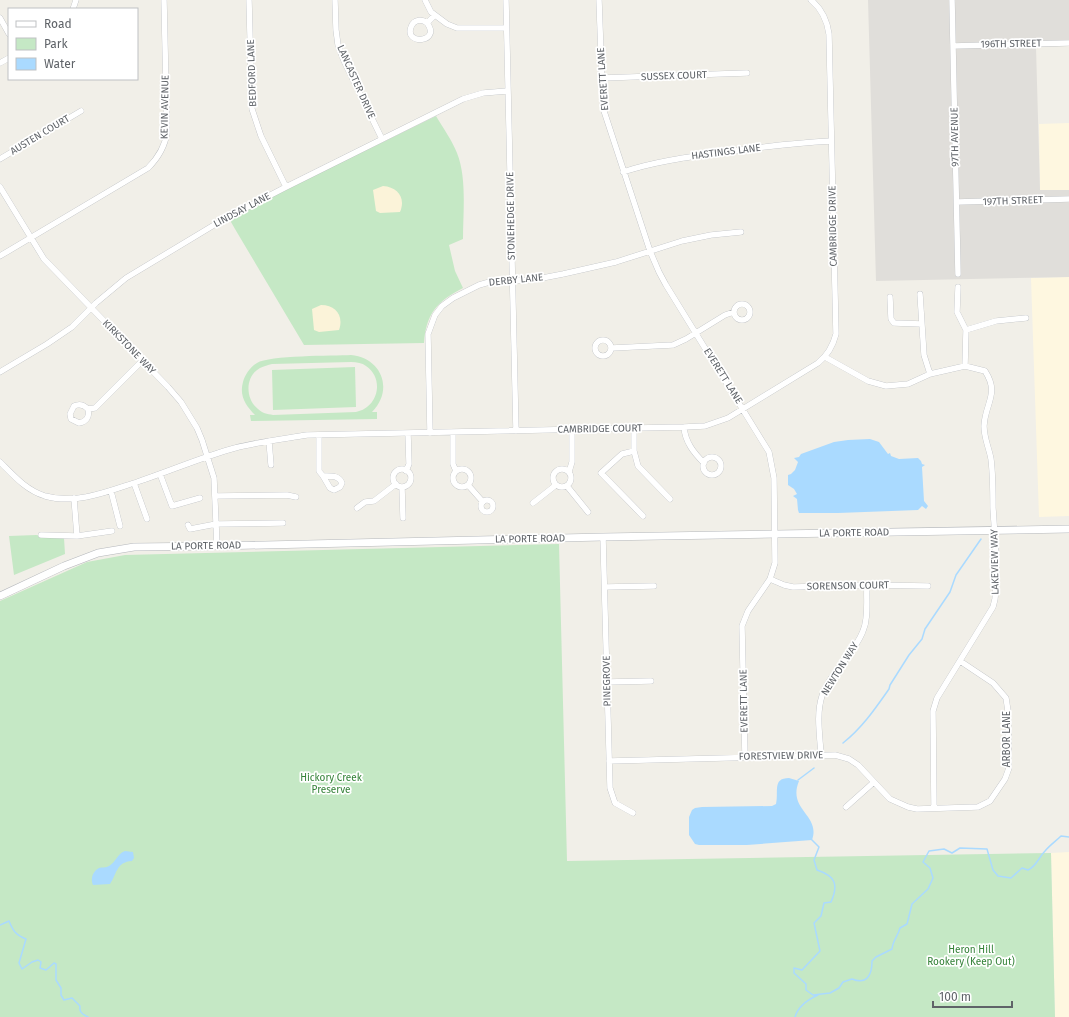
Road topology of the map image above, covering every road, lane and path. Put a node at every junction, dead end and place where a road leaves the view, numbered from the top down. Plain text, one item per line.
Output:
1 (164, 0) edge
2 (249, 0) edge
3 (335, 0) edge
4 (425, 0) edge
5 (506, 0) edge
6 (599, 0) edge
7 (811, 0) edge
8 (952, 0) edge
9 (435, 15) junction
10 (0, 18) edge
11 (428, 23) dead end
12 (506, 28) junction
13 (8, 32) edge
14 (1069, 43) edge
15 (953, 46) junction
16 (747, 73) dead end
17 (602, 78) junction
18 (508, 91) junction
19 (81, 110) dead end
20 (382, 139) junction
21 (831, 141) junction
22 (0, 159) edge
23 (623, 172) junction
24 (0, 187) edge
25 (286, 187) junction
26 (1069, 199) edge
27 (957, 202) junction
28 (741, 232) dead end
29 (30, 238) junction
30 (650, 251) junction
31 (0, 256) edge
32 (958, 274) dead end
33 (512, 280) junction
34 (958, 287) dead end
35 (920, 294) dead end
36 (890, 297) dead end
37 (91, 308) junction
38 (734, 312) dead end
39 (1026, 318) dead end
40 (922, 324) junction
41 (966, 330) junction
42 (696, 333) junction
43 (612, 348) dead end
44 (825, 357) junction
45 (142, 361) junction
46 (965, 366) junction
47 (0, 372) edge
48 (930, 374) junction
49 (88, 409) dead end
50 (743, 409) junction
51 (684, 427) junction
52 (634, 428) junction
53 (572, 430) junction
54 (516, 431) junction
55 (408, 433) junction
56 (430, 433) junction
57 (453, 433) junction
58 (319, 435) junction
59 (269, 441) junction
60 (634, 451) junction
61 (208, 457) junction
62 (0, 462) edge
63 (704, 464) dead end
64 (271, 465) dead end
65 (406, 471) junction
66 (456, 471) junction
67 (569, 472) junction
68 (160, 474) junction
69 (323, 476) dead end
70 (134, 483) junction
71 (396, 484) junction
72 (468, 485) junction
73 (556, 485) junction
74 (567, 486) junction
75 (402, 487) junction
76 (110, 491) junction
77 (215, 496) junction
78 (296, 497) dead end
79 (74, 498) junction
80 (200, 498) dead end
81 (670, 499) dead end
82 (483, 502) dead end
83 (533, 503) dead end
84 (356, 508) dead end
85 (588, 512) dead end
86 (643, 516) dead end
87 (403, 518) dead end
88 (147, 519) dead end
89 (283, 523) dead end
90 (216, 524) junction
91 (120, 526) dead end
92 (188, 526) dead end
93 (1069, 529) edge
94 (112, 531) dead end
95 (995, 531) junction
96 (775, 533) junction
97 (41, 535) dead end
98 (77, 536) junction
99 (604, 537) junction
100 (217, 546) junction
101 (770, 579) junction
102 (867, 585) junction
103 (654, 586) dead end
104 (928, 586) dead end
105 (605, 588) junction
106 (0, 596) edge
107 (960, 661) junction
108 (651, 681) dead end
109 (607, 682) junction
110 (821, 755) junction
111 (745, 757) junction
112 (609, 760) junction
113 (874, 782) junction
114 (846, 807) dead end
115 (934, 808) junction
116 (633, 813) dead end

1 - 29 street, KEVIN AVENUE
2 - 25 street, BEDFORD LANE
3 - 20 street, LANCASTER DRIVE
4 - 9 street
5 - 12 street, STONEHEDGE DRIVE
6 - 17 street, EVERETT LANE
7 - 21 street, CAMBRIDGE DRIVE
8 - 15 street, 97TH AVENUE
9 - 11 street
9 - 12 street
10 - 13 street
12 - 18 street, STONEHEDGE DRIVE
14 - 15 street, 196TH STREET
15 - 27 street, 97TH AVENUE
16 - 17 street, SUSSEX COURT
17 - 23 street, EVERETT LANE
18 - 20 street, LINDSAY LANE
18 - 33 street, STONEHEDGE DRIVE
19 - 22 street, AUSTEN COURT
20 - 25 street, LINDSAY LANE
21 - 23 street, HASTINGS LANE
21 - 44 street, CAMBRIDGE DRIVE
23 - 30 street, EVERETT LANE
24 - 29 street, KIRKSTONE WAY
25 - 37 street, LINDSAY LANE
26 - 27 street, 197TH STREET
27 - 32 street, 97TH AVENUE
28 - 30 street, DERBY LANE
29 - 31 street, KEVIN AVENUE
29 - 37 street, KIRKSTONE WAY
30 - 33 street, DERBY LANE
30 - 42 street, EVERETT LANE
33 - 54 street, STONEHEDGE DRIVE
33 - 56 street, DERBY LANE
34 - 41 street
35 - 40 street
36 - 40 street
37 - 45 street, KIRKSTONE WAY
37 - 47 street, LINDSAY LANE
38 - 42 street
39 - 41 street
40 - 48 street
41 - 46 street
42 - 43 street
42 - 50 street, EVERETT LANE
44 - 48 street
44 - 50 street, CAMBRIDGE DRIVE
45 - 49 street
45 - 61 street, KIRKSTONE WAY
46 - 48 street
46 - 95 street, LAKEVIEW WAY
50 - 51 street, CAMBRIDGE COURT
50 - 96 street, EVERETT LANE
51 - 52 street, CAMBRIDGE COURT
51 - 63 street
52 - 53 street, CAMBRIDGE COURT
52 - 60 street
53 - 54 street, CAMBRIDGE COURT
53 - 67 street
54 - 57 street, CAMBRIDGE COURT
55 - 56 street, CAMBRIDGE COURT
55 - 58 street, CAMBRIDGE COURT
55 - 65 street
56 - 57 street, CAMBRIDGE COURT
57 - 66 street
58 - 59 street, CAMBRIDGE COURT
58 - 69 street
59 - 61 street, CAMBRIDGE COURT
59 - 64 street
60 - 81 street
60 - 86 street
61 - 68 street, CAMBRIDGE COURT
61 - 77 street, KIRKSTONE WAY
62 - 79 street
65 - 71 street
65 - 75 street
66 - 72 street
66 - 72 street
67 - 73 street
67 - 74 street
68 - 70 street, CAMBRIDGE COURT
68 - 80 street
70 - 76 street, CAMBRIDGE COURT
70 - 88 street
71 - 75 street
71 - 84 street
72 - 82 street
73 - 74 street
73 - 83 street
74 - 85 street
75 - 87 street
76 - 79 street, CAMBRIDGE COURT
76 - 91 street
77 - 78 street
77 - 90 street, KIRKSTONE WAY
79 - 98 street
89 - 90 street
90 - 92 street
90 - 100 street, KIRKSTONE WAY
93 - 95 street, LA PORTE ROAD
94 - 98 street
95 - 96 street, LA PORTE ROAD
95 - 107 street, LAKEVIEW WAY
96 - 99 street, LA PORTE ROAD
96 - 101 street, EVERETT LANE
97 - 98 street
99 - 100 street, LA PORTE ROAD
99 - 105 street, PINEGROVE
100 - 106 street, LA PORTE ROAD
101 - 102 street, SORENSON COURT
101 - 111 street, EVERETT LANE
102 - 104 street, SORENSON COURT
102 - 110 street, NEWTON WAY
103 - 105 street
105 - 109 street, PINEGROVE
107 - 115 street, LAKEVIEW WAY
107 - 115 street, ARBOR LANE
108 - 109 street
109 - 112 street, PINEGROVE
110 - 111 street, FORESTVIEW DRIVE
110 - 113 street, FORESTVIEW DRIVE
111 - 112 street, FORESTVIEW DRIVE
112 - 116 street, PINEGROVE
113 - 114 street
113 - 115 street, FORESTVIEW DRIVE

